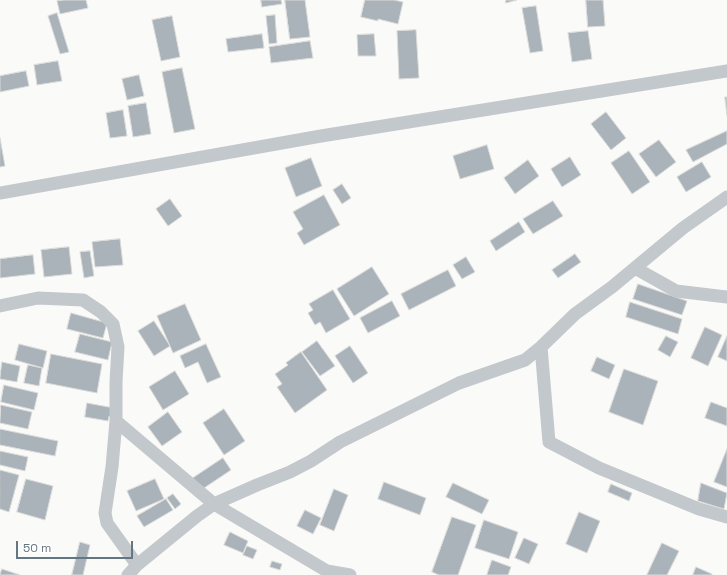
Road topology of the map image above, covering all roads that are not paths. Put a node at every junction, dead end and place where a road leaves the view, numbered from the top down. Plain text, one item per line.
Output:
1 (727, 71) edge
2 (0, 193) edge
3 (727, 197) edge
4 (634, 268) junction
5 (727, 297) edge
6 (0, 306) edge
7 (541, 347) junction
8 (116, 421) junction
9 (214, 504) junction
10 (727, 517) edge
11 (137, 565) junction
12 (128, 575) edge
13 (350, 575) edge

1 - 2 street
3 - 4 street
4 - 5 street
4 - 7 street
6 - 8 street
7 - 9 street
7 - 10 street
8 - 9 street
8 - 11 street
9 - 11 street
9 - 13 street
11 - 12 street

